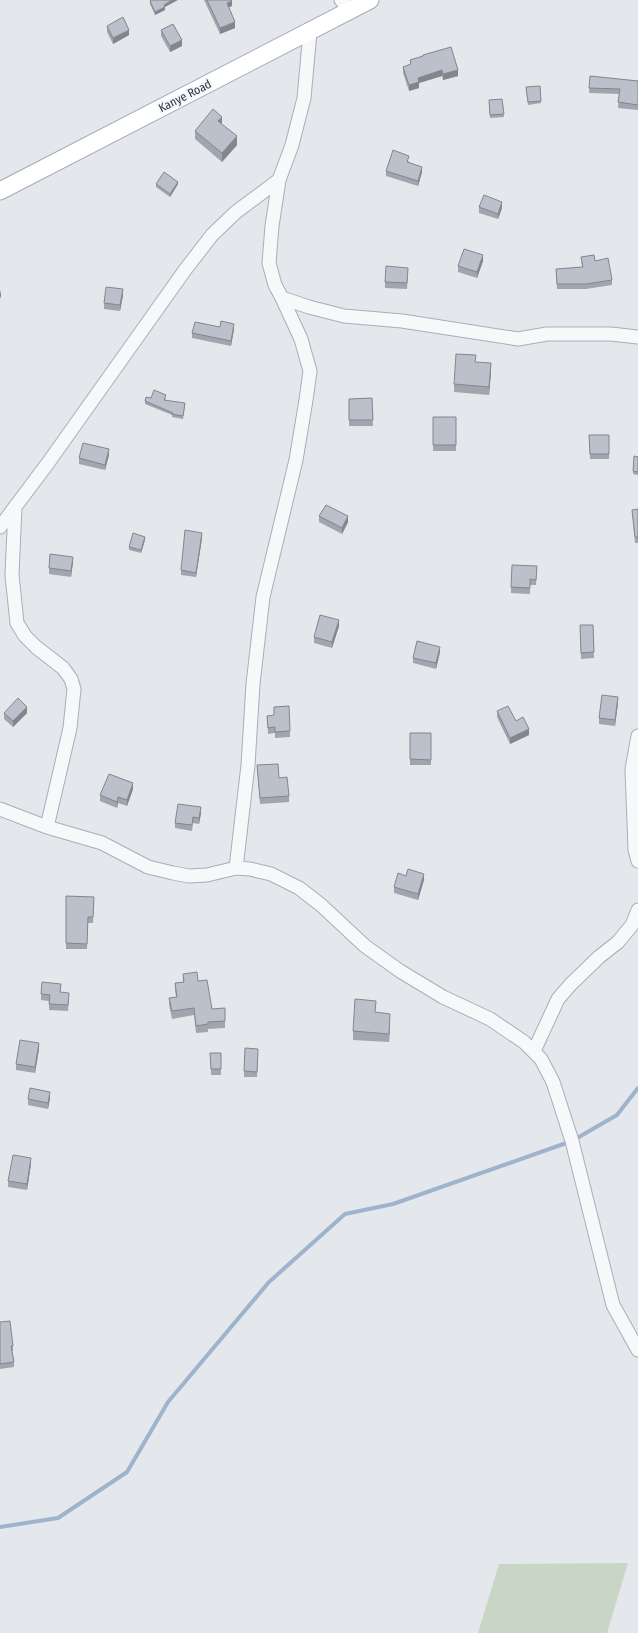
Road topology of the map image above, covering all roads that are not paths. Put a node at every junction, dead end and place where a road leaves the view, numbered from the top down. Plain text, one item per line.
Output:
1 (370, 0) edge
2 (346, 5) edge
3 (310, 32) junction
4 (278, 180) junction
5 (0, 191) edge
6 (282, 298) junction
7 (638, 337) edge
8 (15, 507) junction
9 (0, 527) edge
10 (638, 736) edge
11 (0, 809) edge
12 (47, 827) junction
13 (638, 862) edge
14 (236, 868) junction
15 (638, 910) edge
16 (534, 1051) junction
17 (638, 1350) edge

1 - 2 main road, Kanye Road
2 - 3 main road, Kanye Road
3 - 4 street
3 - 5 main road, Kanye Road
4 - 6 street
4 - 8 street
6 - 7 street
6 - 14 street
8 - 9 street
8 - 12 street
10 - 13 street
11 - 12 street
12 - 14 street
14 - 16 street
15 - 16 street
16 - 17 street

